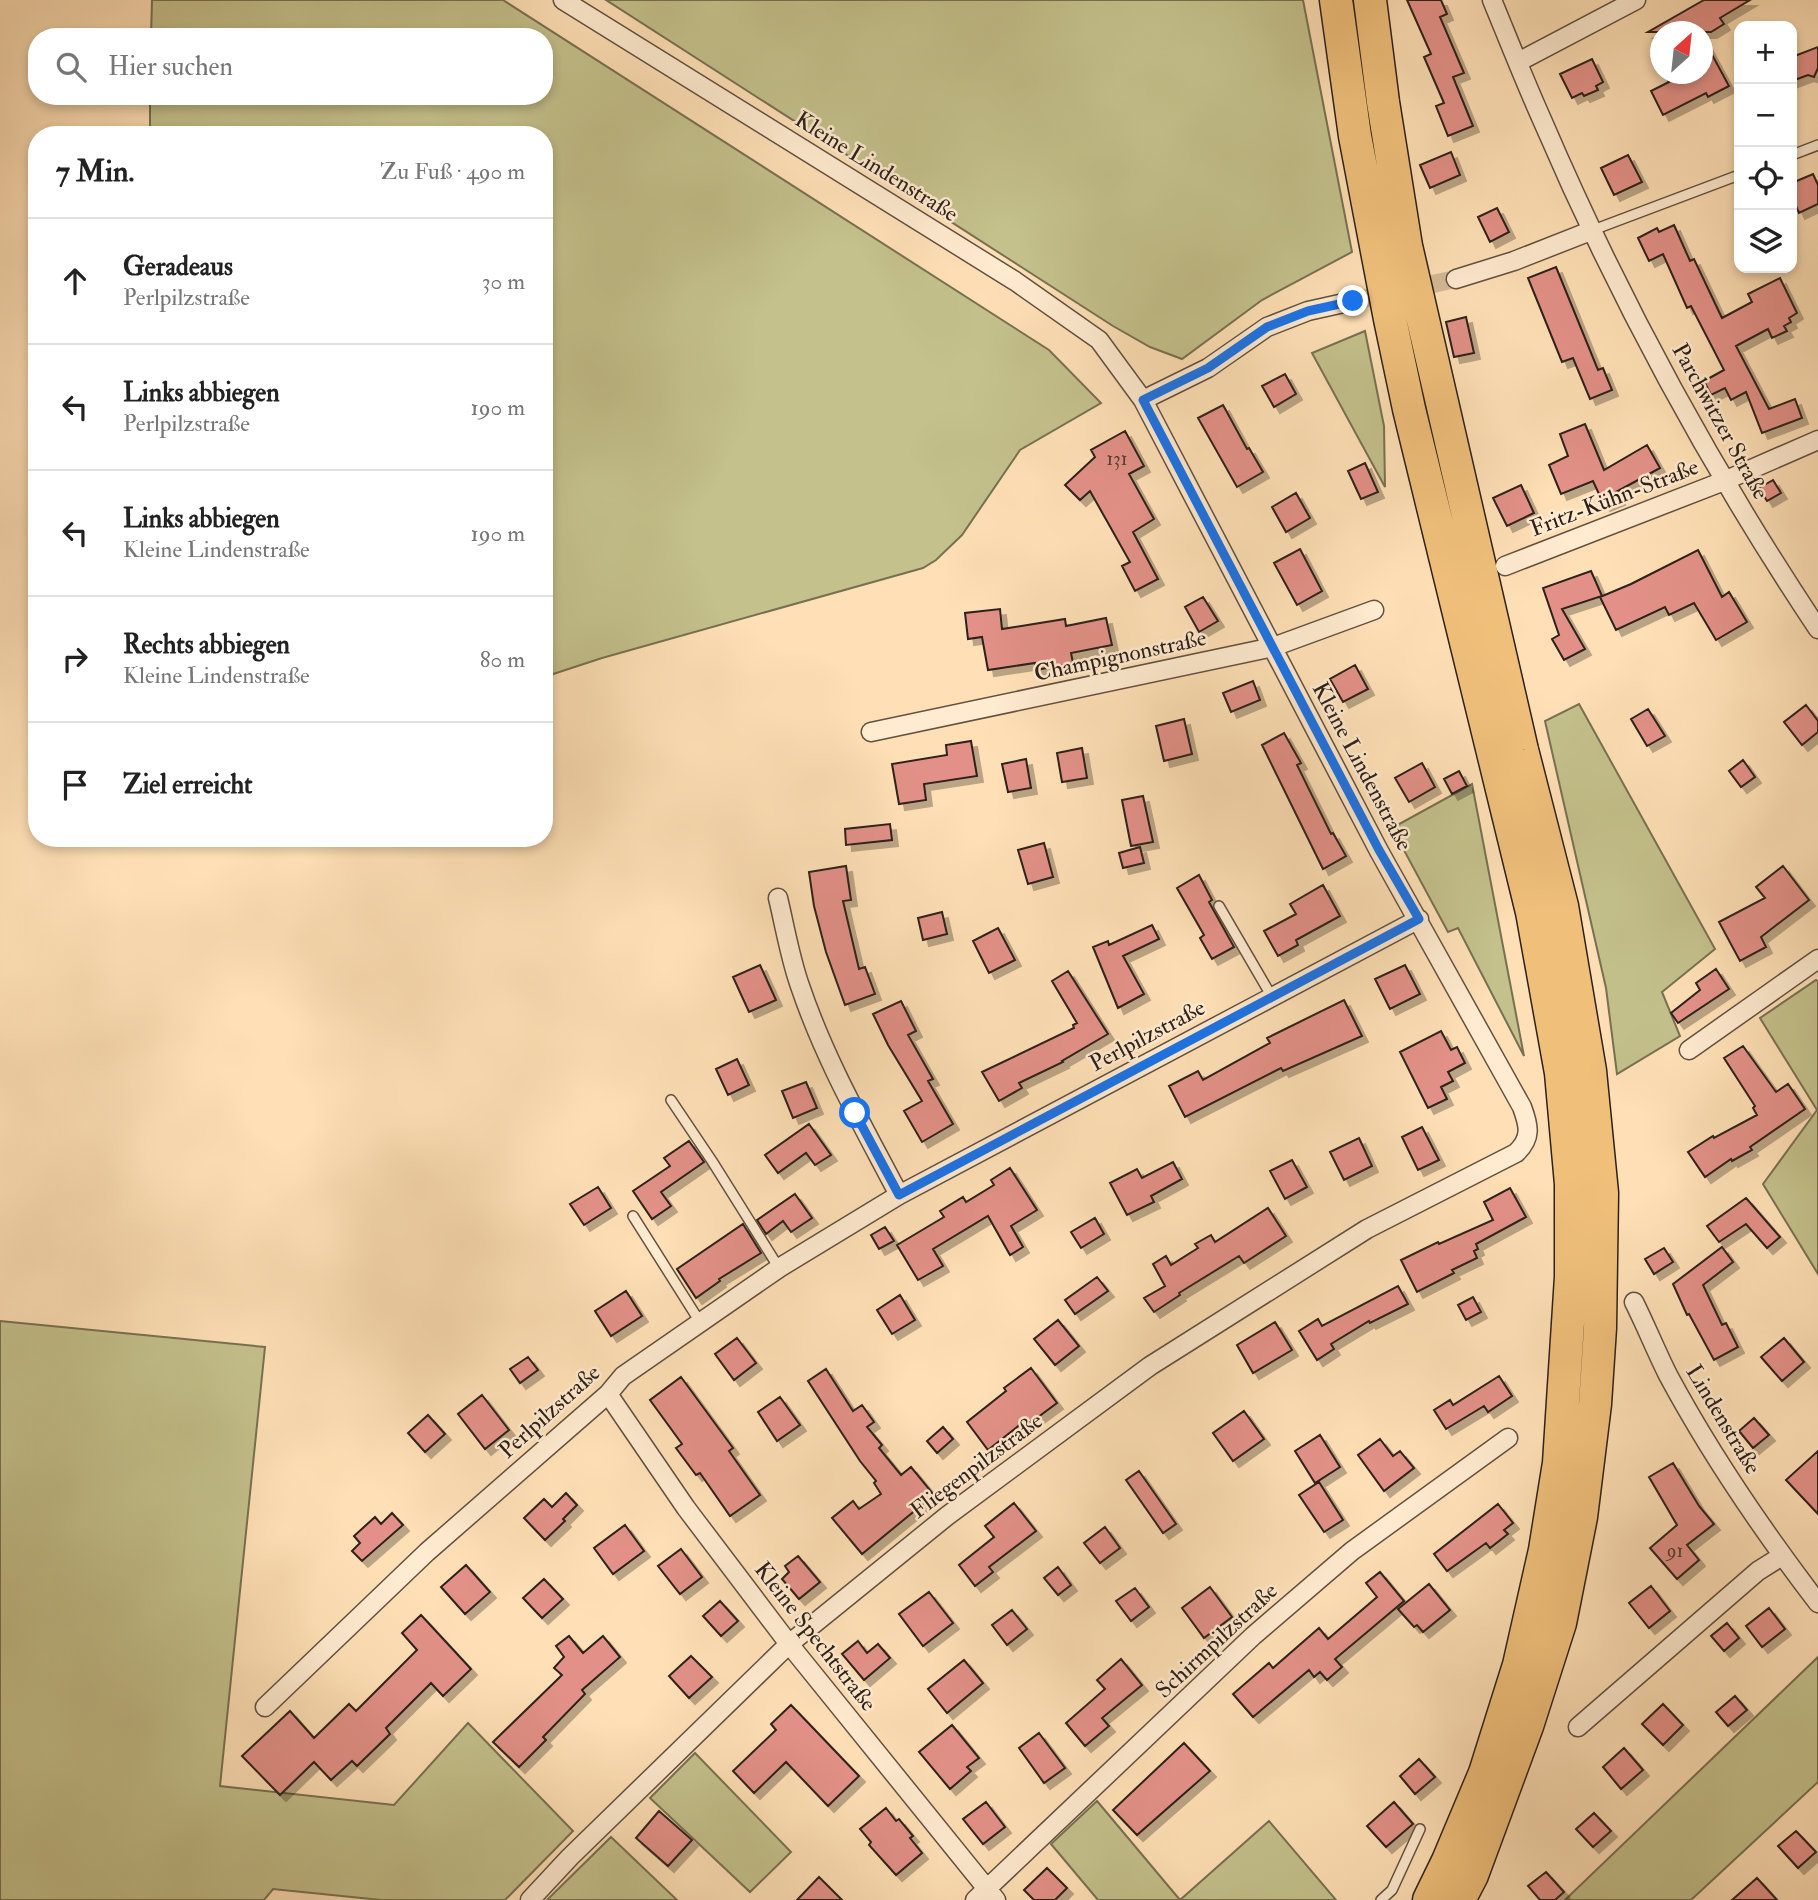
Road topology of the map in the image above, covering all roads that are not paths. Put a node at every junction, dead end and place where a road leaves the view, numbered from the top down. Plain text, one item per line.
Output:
1 (563, 0) edge
2 (1336, 0) edge
3 (1370, 0) edge
4 (1492, 0) edge
5 (1636, 0) edge
6 (1518, 62) junction
7 (1818, 145) edge
8 (1797, 153) edge
9 (1734, 177) edge
10 (1593, 230) junction
11 (1456, 279) tunnel mouth
12 (1353, 301) tunnel mouth
13 (1143, 400) junction
14 (1818, 440) edge
15 (1724, 481) junction
16 (1505, 566) dead end
17 (1374, 610) dead end
18 (1818, 629) edge
19 (1273, 647) junction
20 (871, 732) dead end
21 (778, 898) dead end
22 (1219, 906) dead end
23 (1419, 919) junction
24 (1818, 958) edge
25 (1272, 996) junction
26 (1689, 1050) dead end
27 (671, 1100) dead end
28 (1516, 1153) joint
29 (899, 1195) junction
30 (633, 1216) dead end
31 (779, 1268) junction
32 (1634, 1302) dead end
33 (700, 1322) junction
34 (608, 1394) junction
35 (1508, 1438) dead end
36 (1782, 1556) junction
37 (1818, 1603) edge
38 (789, 1644) junction
39 (265, 1707) dead end
40 (1578, 1727) dead end
41 (1420, 1829) dead end
42 (986, 1896) edge
43 (530, 1900) edge
44 (1381, 1900) edge
45 (1429, 1900) edge
46 (1459, 1900) edge

1 - 13 street, Kleine Lindenstraße
2 - 45 highway
3 - 46 highway
4 - 6 street, Parchwitzer Straße
5 - 6 street
6 - 10 street, Parchwitzer Straße
7 - 8 lane
9 - 10 lane
10 - 11 street
10 - 15 street, Parchwitzer Straße
12 - 13 street
13 - 19 street, Kleine Lindenstraße
14 - 15 street, Fritz-Kühn-Straße
15 - 16 street, Fritz-Kühn-Straße
15 - 18 street, Parchwitzer Straße
17 - 19 street, Champignonstraße
19 - 20 street, Champignonstraße
19 - 23 street, Kleine Lindenstraße
21 - 29 street
22 - 25 lane
23 - 25 street, Perlpilzstraße
23 - 28 street, Kleine Lindenstraße
24 - 26 street
25 - 29 street, Perlpilzstraße
27 - 31 lane
28 - 38 street, Fliegenpilzstraße
29 - 31 street, Perlpilzstraße
30 - 33 lane
31 - 33 street, Perlpilzstraße
32 - 36 street, Lindenstraße
33 - 34 street, Perlpilzstraße
34 - 38 street, Kleine Spechtstraße
34 - 39 street, Perlpilzstraße
35 - 42 street, Schirmpilzstraße
36 - 37 street, Lindenstraße
36 - 40 street
38 - 42 street, Kleine Spechtstraße
38 - 43 street, Fliegenpilzstraße
41 - 44 lane

